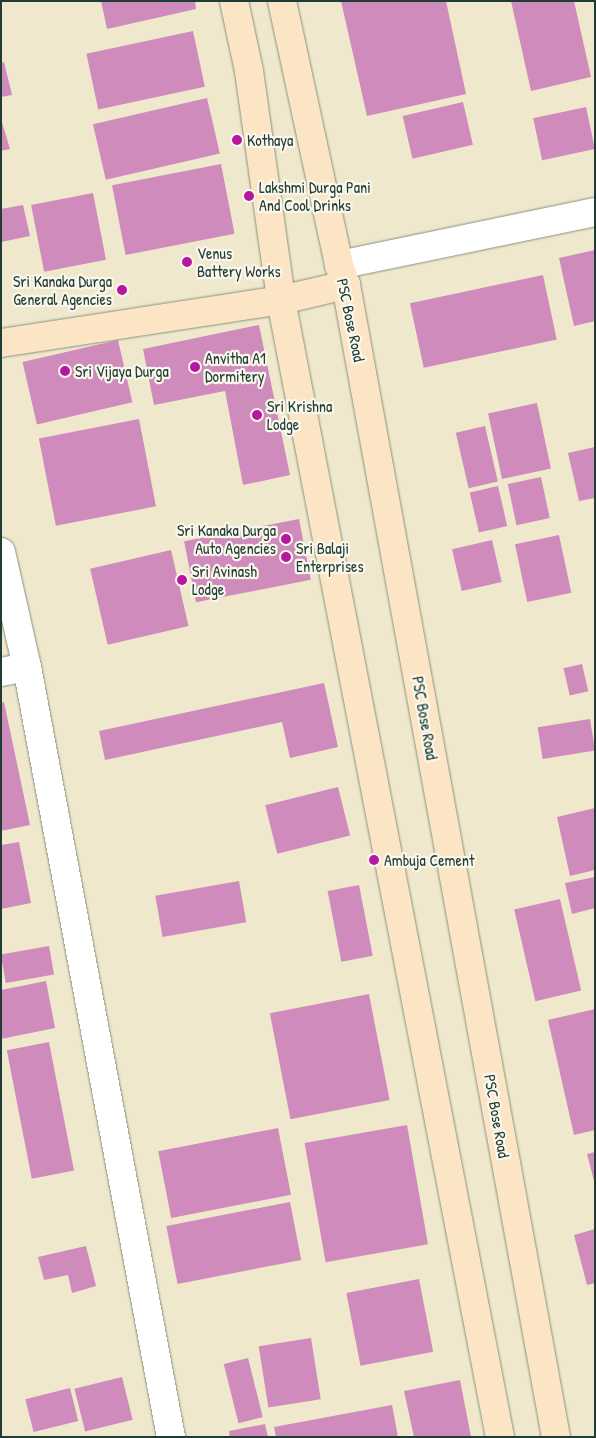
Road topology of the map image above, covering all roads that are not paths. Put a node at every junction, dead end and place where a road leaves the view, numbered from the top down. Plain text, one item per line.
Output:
1 (234, 1) edge
2 (282, 1) edge
3 (595, 212) edge
4 (342, 275) junction
5 (282, 300) junction
6 (1, 343) edge
7 (1, 552) edge
8 (14, 669) edge
9 (171, 1437) edge
10 (500, 1437) edge
11 (556, 1437) edge

1 - 5 street
2 - 4 street, PSC Bose Road
3 - 4 street
4 - 5 street
4 - 11 street, PSC Bose Road
5 - 6 street
5 - 10 street
7 - 8 street
8 - 9 street

